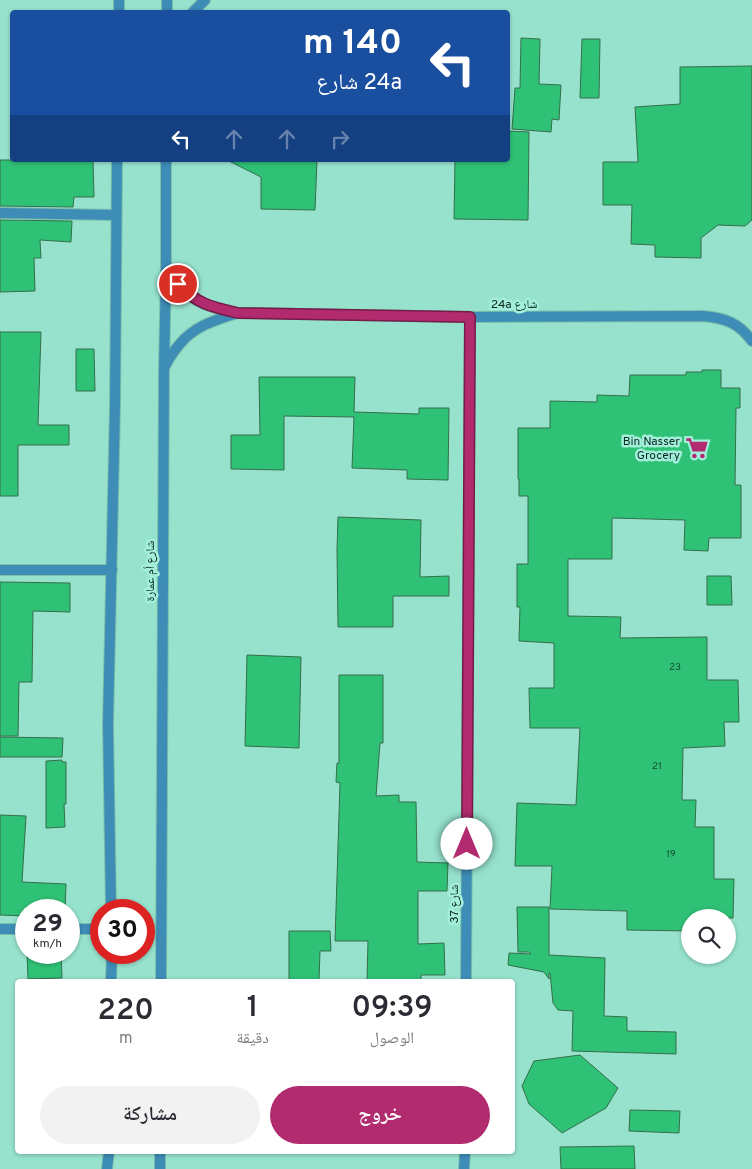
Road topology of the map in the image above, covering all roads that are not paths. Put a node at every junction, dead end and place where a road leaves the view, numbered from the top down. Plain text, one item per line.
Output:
1 (205, 0) edge
2 (195, 10) edge
3 (117, 162) edge
4 (166, 162) edge
5 (0, 213) edge
6 (116, 215) junction
7 (166, 270) junction
8 (238, 313) junction
9 (470, 317) junction
10 (750, 335) edge
11 (164, 368) junction
12 (0, 570) edge
13 (112, 570) junction
14 (111, 899) edge
15 (15, 929) edge
16 (0, 930) edge
17 (112, 964) edge
18 (111, 979) edge
19 (160, 979) edge
20 (466, 979) edge
21 (109, 1154) edge
22 (160, 1154) edge
23 (464, 1154) edge
24 (107, 1169) edge
25 (160, 1169) edge
26 (464, 1169) edge

1 - 2 street
3 - 6 street
4 - 7 street, شارع أم عمارة
5 - 6 street
6 - 13 street
7 - 8 street, 24a شارع
7 - 11 street, شارع أم عمارة
8 - 9 street, 24a شارع
8 - 11 street, 24a شارع
9 - 10 street, 24a شارع
9 - 20 street, شارع 37
11 - 19 street, شارع أم عمارة
12 - 13 street
13 - 14 street
15 - 16 street
17 - 18 street
21 - 24 street
22 - 25 street
23 - 26 street

